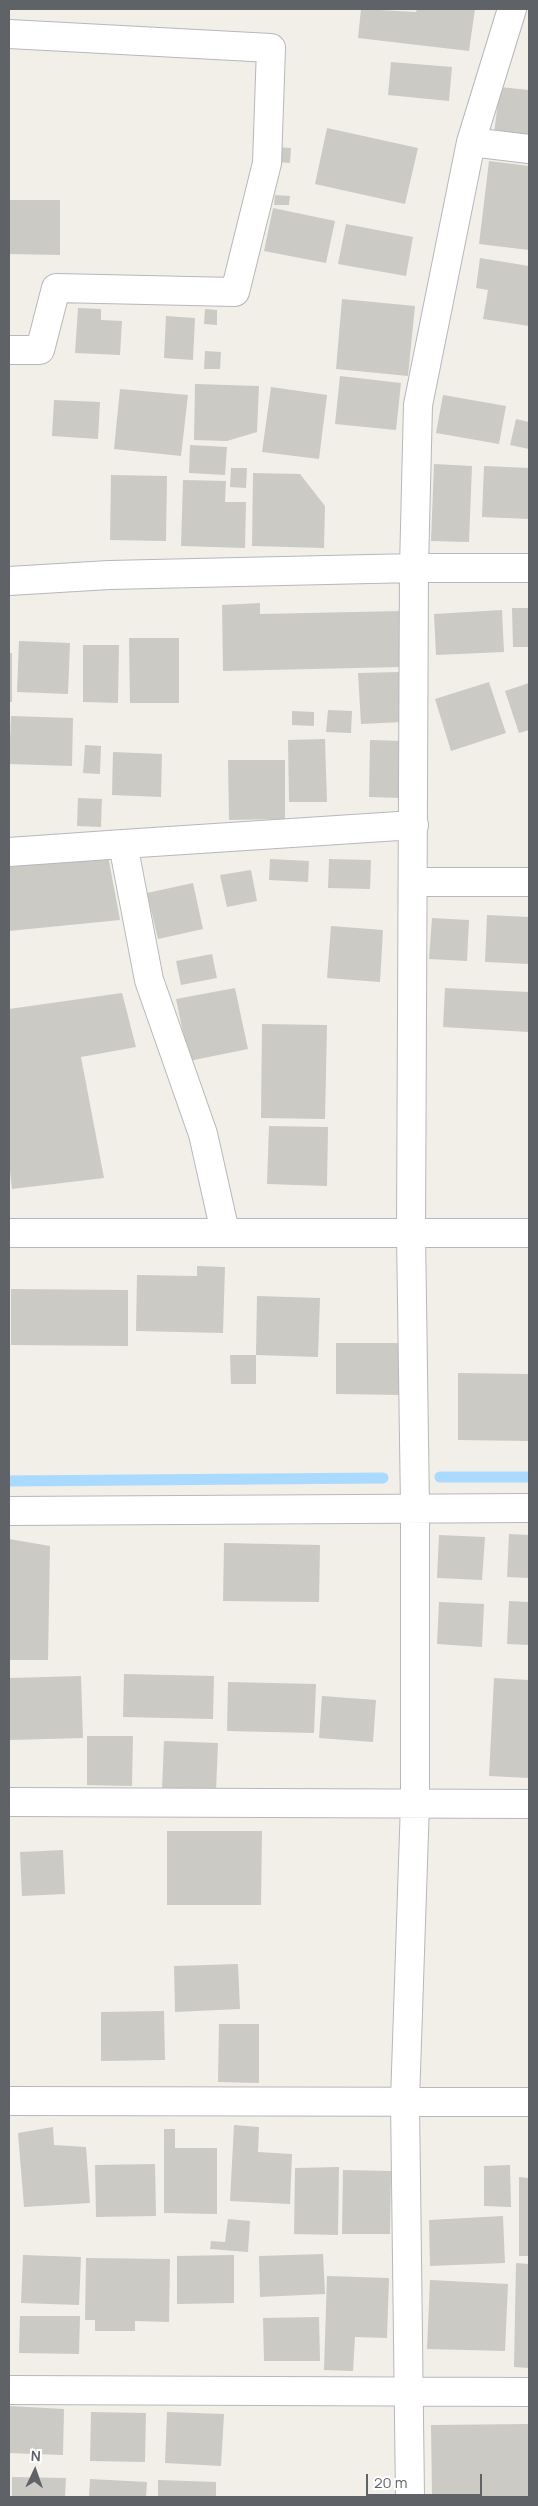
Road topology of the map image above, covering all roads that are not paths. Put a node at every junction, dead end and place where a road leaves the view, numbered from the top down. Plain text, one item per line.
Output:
1 (512, 9) edge
2 (9, 34) edge
3 (471, 142) junction
4 (529, 150) edge
5 (9, 350) edge
6 (414, 568) junction
7 (529, 568) edge
8 (9, 581) edge
9 (414, 825) junction
10 (123, 844) junction
11 (9, 852) edge
12 (413, 882) junction
13 (529, 882) edge
14 (225, 1232) junction
15 (9, 1233) edge
16 (412, 1233) junction
17 (529, 1233) edge
18 (415, 1508) junction
19 (529, 1508) edge
20 (9, 1511) edge
21 (9, 1802) edge
22 (415, 1803) junction
23 (529, 1804) edge
24 (405, 2101) junction
25 (9, 2102) edge
26 (529, 2102) edge
27 (9, 2390) edge
28 (409, 2391) junction
29 (529, 2392) edge
30 (410, 2497) edge

1 - 3 street
2 - 5 street
3 - 4 street
3 - 6 street
6 - 7 street
6 - 8 street
6 - 9 street
9 - 10 street
9 - 12 street
10 - 11 street
10 - 14 street
12 - 13 street
12 - 16 street
14 - 15 street
14 - 16 street
16 - 17 street
16 - 18 street
18 - 19 street
18 - 20 street
18 - 22 street
21 - 22 street
22 - 23 street
22 - 24 street
24 - 25 street
24 - 26 street
24 - 28 street
27 - 28 street
28 - 29 street
28 - 30 street

